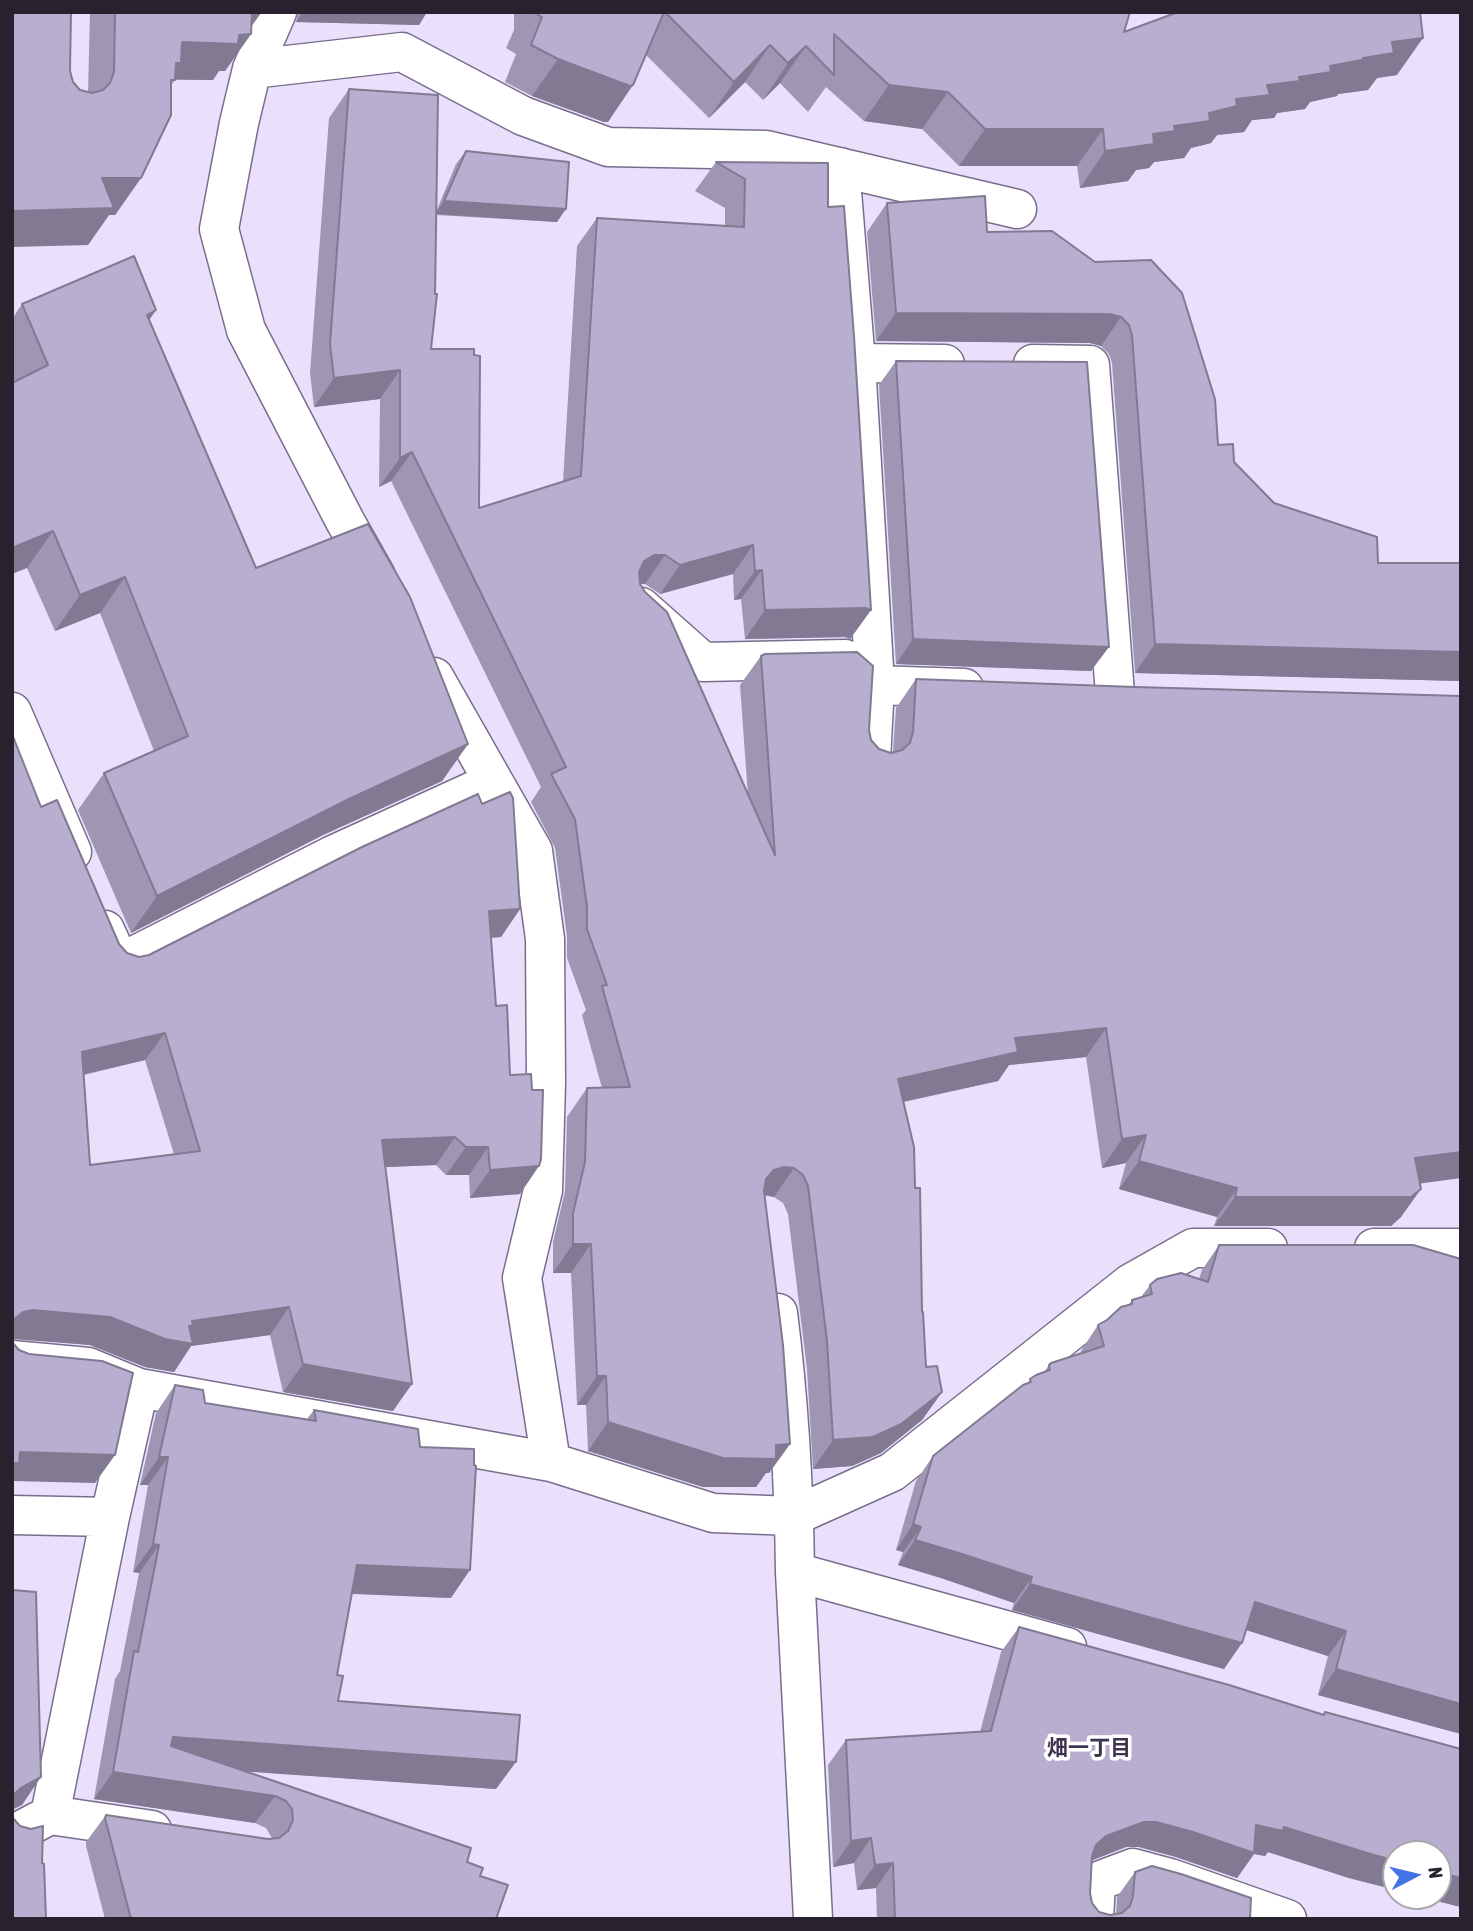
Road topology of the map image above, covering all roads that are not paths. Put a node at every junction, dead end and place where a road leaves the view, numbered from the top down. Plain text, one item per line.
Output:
1 (277, 12) edge
2 (252, 69) junction
3 (840, 167) junction
4 (1017, 209) dead end
5 (856, 363) junction
6 (392, 604) edge
7 (640, 605) edge
8 (419, 652) edge
9 (875, 685) junction
10 (995, 689) edge
11 (1075, 692) edge
12 (12, 712) edge
13 (871, 760) edge
14 (493, 782) junction
15 (1305, 1248) edge
16 (1346, 1248) edge
17 (1460, 1248) edge
18 (774, 1281) edge
19 (12, 1360) edge
20 (139, 1388) junction
21 (551, 1462) junction
22 (12, 1515) edge
23 (794, 1516) junction
24 (110, 1517) junction
25 (795, 1572) junction
26 (1101, 1657) edge
27 (50, 1815) junction
28 (12, 1835) edge
29 (185, 1835) edge
30 (813, 1919) edge
31 (1094, 1919) edge
32 (1287, 1919) edge

1 - 2 street
2 - 3 street
2 - 6 street
3 - 4 street
3 - 5 street
5 - 9 street
5 - 11 street
7 - 9 street
8 - 14 street
9 - 10 street
9 - 13 street
12 - 14 street
14 - 21 street
15 - 23 street
16 - 17 street
18 - 23 street
19 - 20 street
20 - 21 street
20 - 24 street
21 - 23 street
22 - 24 street
23 - 25 street
24 - 27 street
25 - 26 street
25 - 30 street
27 - 28 street
27 - 29 street
31 - 32 street

